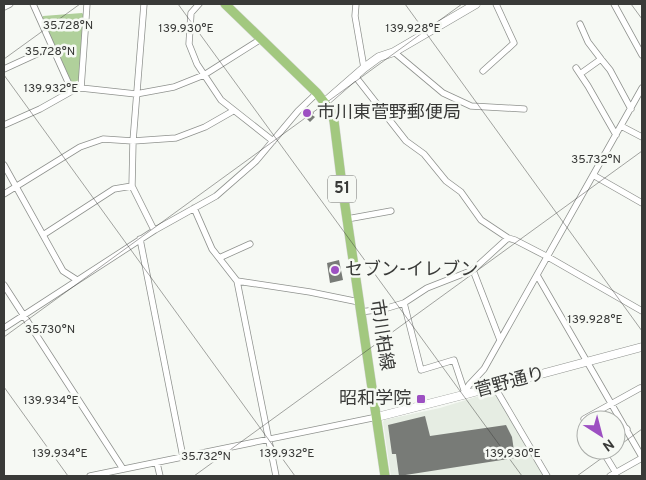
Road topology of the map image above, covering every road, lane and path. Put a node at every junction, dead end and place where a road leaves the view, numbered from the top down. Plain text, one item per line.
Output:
1 (10, 4) edge
2 (33, 4) edge
3 (86, 4) edge
4 (144, 4) edge
5 (199, 4) edge
6 (225, 4) edge
7 (356, 4) edge
8 (476, 4) edge
9 (496, 4) edge
10 (614, 4) edge
11 (4, 7) edge
12 (580, 24) dead end
13 (261, 39) junction
14 (52, 47) junction
15 (394, 52) junction
16 (642, 55) edge
17 (601, 59) junction
18 (364, 68) junction
19 (576, 68) dead end
20 (4, 69) edge
21 (483, 71) dead end
22 (204, 74) junction
23 (580, 74) junction
24 (355, 76) junction
25 (81, 88) junction
26 (642, 88) edge
27 (72, 91) junction
28 (317, 93) junction
29 (136, 94) junction
30 (640, 96) edge
31 (325, 102) junction
32 (524, 109) dead end
33 (631, 109) junction
34 (233, 111) junction
35 (4, 125) edge
36 (621, 126) junction
37 (616, 135) junction
38 (642, 137) edge
39 (133, 140) junction
40 (273, 142) junction
41 (4, 165) edge
42 (593, 175) junction
43 (132, 186) junction
44 (16, 187) junction
45 (4, 194) edge
46 (642, 203) edge
47 (194, 208) junction
48 (391, 211) dead end
49 (347, 219) junction
50 (154, 230) junction
51 (43, 235) junction
52 (508, 238) junction
53 (140, 239) junction
54 (250, 244) dead end
55 (548, 257) junction
56 (219, 258) junction
57 (473, 270) junction
58 (537, 275) junction
59 (77, 280) junction
60 (237, 281) junction
61 (4, 285) edge
62 (359, 302) junction
63 (404, 303) junction
64 (642, 311) edge
65 (360, 312) junction
66 (23, 315) junction
67 (4, 328) edge
68 (500, 340) junction
69 (642, 346) edge
70 (587, 362) junction
71 (494, 386) junction
72 (640, 388) dead end
73 (464, 394) junction
74 (612, 404) junction
75 (601, 410) edge
76 (615, 410) edge
77 (377, 417) junction
78 (626, 430) edge
79 (268, 440) junction
80 (183, 457) junction
81 (642, 457) edge
82 (608, 460) edge
83 (157, 463) junction
84 (123, 469) junction
85 (616, 473) junction
86 (90, 476) edge
87 (160, 476) edge
88 (276, 476) edge
89 (385, 476) edge
90 (547, 476) edge
91 (610, 476) edge

1 - 11 street
2 - 14 street
3 - 25 street
4 - 29 street
5 - 22 street
6 - 13 main road, 市川柏線 / 51
7 - 18 street
8 - 15 street
9 - 21 street
10 - 16 street
12 - 17 street
13 - 22 street
13 - 28 main road, 市川柏線 / 51
14 - 20 street
14 - 27 street
15 - 18 street
15 - 32 street
17 - 23 street
17 - 33 street
18 - 24 street
19 - 23 street
22 - 29 street
22 - 34 street
23 - 37 street
24 - 31 street
24 - 52 street
25 - 27 street
25 - 29 street
26 - 30 street
27 - 35 street
28 - 31 main road, 市川柏線 / 51
28 - 40 street
29 - 39 street
30 - 33 street
31 - 49 main road, 市川柏線 / 51
33 - 36 street
34 - 39 street
34 - 40 street
36 - 37 street
36 - 38 street
37 - 42 street
39 - 43 street
39 - 44 street
40 - 47 street
41 - 44 street
42 - 46 street
42 - 55 street
43 - 50 street
43 - 51 street
44 - 45 street
44 - 51 street
47 - 50 street
47 - 56 street
48 - 49 street
49 - 62 main road, 市川柏線 / 51
50 - 53 street
51 - 59 street
52 - 55 street
52 - 57 street
53 - 59 street
53 - 80 street
54 - 56 street
55 - 58 street
55 - 64 street
56 - 60 street
57 - 63 street
57 - 68 street
58 - 68 street
58 - 70 street
59 - 66 street
60 - 62 street
60 - 79 street
61 - 66 street
62 - 65 main road, 市川柏線 / 51
63 - 65 street
63 - 73 street
65 - 77 main road, 市川柏線 / 51
66 - 67 street
66 - 84 street
68 - 73 street
69 - 70 street, 菅野通り
70 - 71 street, 菅野通り
70 - 74 street
71 - 73 street, 菅野通り
71 - 90 street
72 - 74 street
73 - 77 street, 菅野通り
74 - 75 street
74 - 76 street
77 - 79 street
77 - 89 main road, 市川柏線 / 51
78 - 81 street
79 - 80 street
79 - 88 street
80 - 83 street
81 - 85 street
82 - 85 street
83 - 84 street
83 - 87 street
84 - 86 street
85 - 91 street

